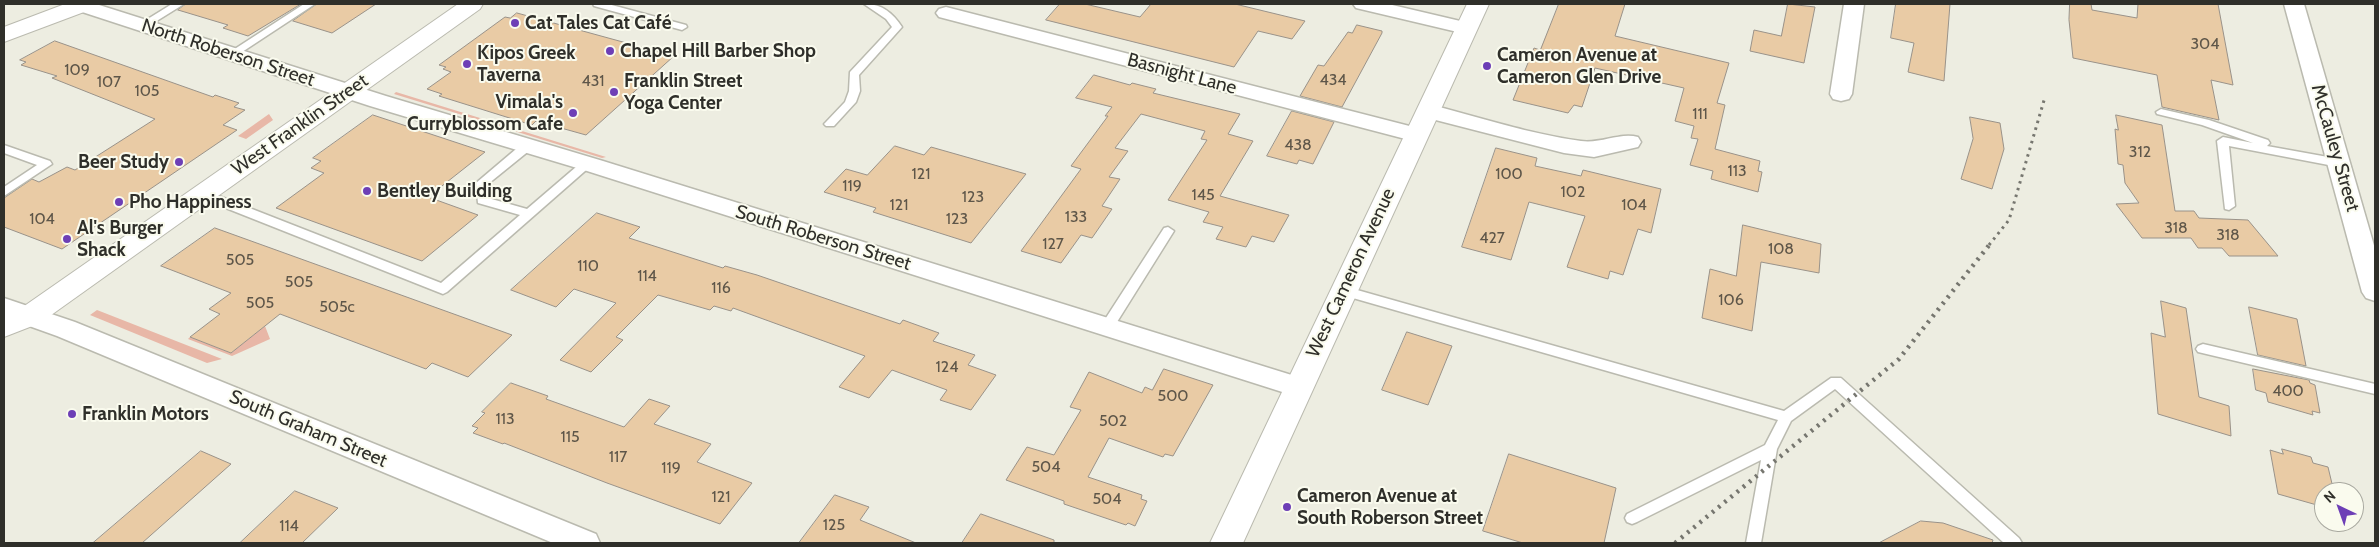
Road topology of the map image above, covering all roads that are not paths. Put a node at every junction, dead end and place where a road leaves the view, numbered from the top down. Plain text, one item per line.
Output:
1 (179, 4) edge
2 (310, 4) edge
3 (472, 4) edge
4 (598, 4) edge
5 (869, 4) edge
6 (1363, 4) edge
7 (1478, 4) edge
8 (1854, 4) edge
9 (2294, 4) edge
10 (82, 5) edge
11 (946, 12) dead end
12 (143, 25) junction
13 (682, 27) dead end
14 (1466, 28) junction
15 (4, 34) edge
16 (232, 54) junction
17 (348, 92) junction
18 (1841, 94) dead end
19 (1428, 111) junction
20 (2161, 112) dead end
21 (830, 124) dead end
22 (1417, 135) junction
23 (1630, 142) dead end
24 (526, 147) junction
25 (4, 149) edge
26 (2290, 153) junction
27 (2339, 163) junction
28 (587, 164) junction
29 (4, 192) edge
30 (202, 194) junction
31 (2229, 206) dead end
32 (529, 214) junction
33 (1168, 231) dead end
34 (1343, 291) junction
35 (2375, 292) edge
36 (17, 312) edge
37 (4, 327) edge
38 (1106, 327) junction
39 (4, 346) edge
40 (2203, 350) dead end
41 (1298, 387) junction
42 (2375, 389) edge
43 (1786, 417) junction
44 (1770, 448) junction
45 (1632, 518) dead end
46 (585, 543) edge
47 (1226, 543) edge
48 (1754, 543) edge
49 (2014, 543) edge

1 - 12 lane
2 - 16 lane
3 - 17 street, West Franklin Street
4 - 13 lane
5 - 21 lane
6 - 14 street
7 - 14 street, West Cameron Avenue
8 - 18 street
9 - 27 street, McCauley Street
10 - 12 street, North Roberson Street
10 - 15 street
11 - 22 street, Basnight Lane
12 - 16 street, North Roberson Street
14 - 19 street, West Cameron Avenue
16 - 17 street, North Roberson Street
17 - 24 street, South Roberson Street
17 - 30 street, West Franklin Street
19 - 22 street, West Cameron Avenue
19 - 23 street
20 - 26 lane
22 - 34 street, West Cameron Avenue
24 - 28 street, South Roberson Street
24 - 32 lane
25 - 29 lane
26 - 27 lane
26 - 31 lane
27 - 35 street, McCauley Street
28 - 32 lane
28 - 38 street, South Roberson Street
30 - 32 lane
30 - 36 street, West Franklin Street
33 - 38 lane
34 - 41 street, West Cameron Avenue
34 - 43 lane
36 - 37 street, West Franklin Street
36 - 39 street, West Franklin Street
36 - 46 street, South Graham Street
38 - 41 street, South Roberson Street
40 - 42 lane
41 - 47 street, West Cameron Avenue
43 - 44 lane
43 - 49 lane
44 - 45 lane
44 - 48 lane

